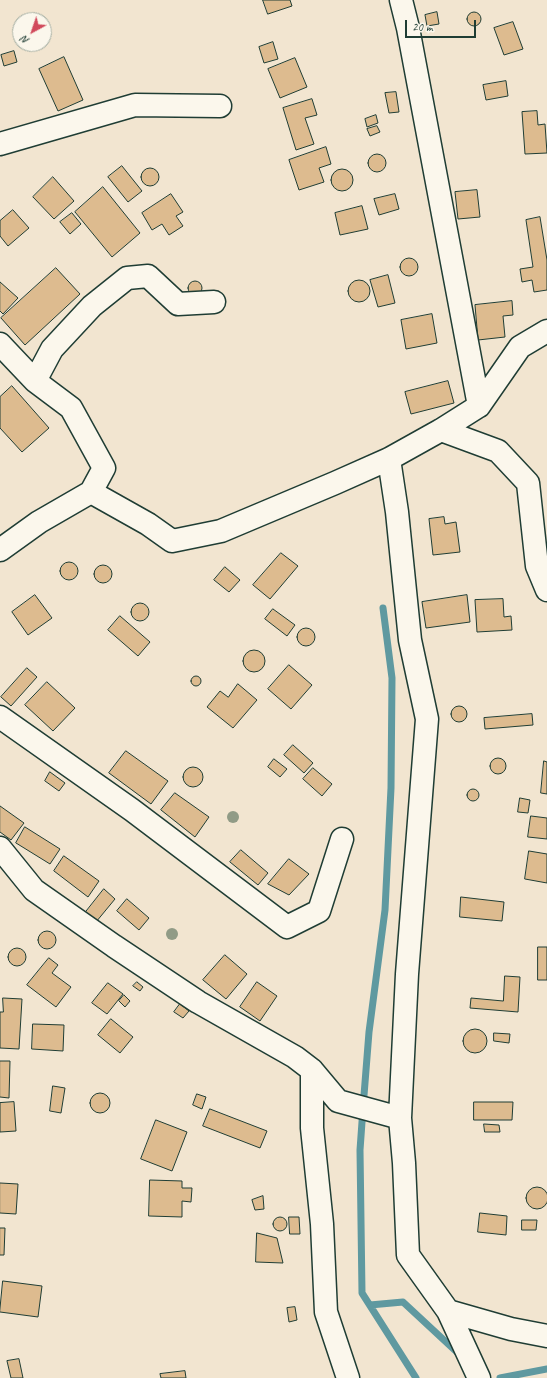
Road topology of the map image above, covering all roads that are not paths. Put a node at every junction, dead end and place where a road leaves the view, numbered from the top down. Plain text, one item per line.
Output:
1 (401, 0) edge
2 (220, 106) dead end
3 (0, 144) edge
4 (214, 302) dead end
5 (547, 331) edge
6 (0, 344) edge
7 (35, 381) junction
8 (479, 406) junction
9 (441, 430) junction
10 (389, 458) junction
11 (91, 492) junction
12 (0, 550) edge
13 (547, 590) edge
14 (0, 717) edge
15 (342, 839) dead end
16 (0, 848) edge
17 (312, 1070) junction
18 (400, 1118) junction
19 (448, 1311) junction
20 (547, 1336) edge
21 (348, 1378) edge
22 (479, 1378) edge

1 - 8 street
2 - 3 street
4 - 7 street
5 - 8 street
6 - 7 street
7 - 11 street
8 - 9 street
9 - 10 street
9 - 13 street
10 - 11 street
10 - 18 street
11 - 12 street
14 - 15 street
16 - 17 street
17 - 18 street
17 - 21 street
18 - 19 street
19 - 20 street
19 - 22 street

